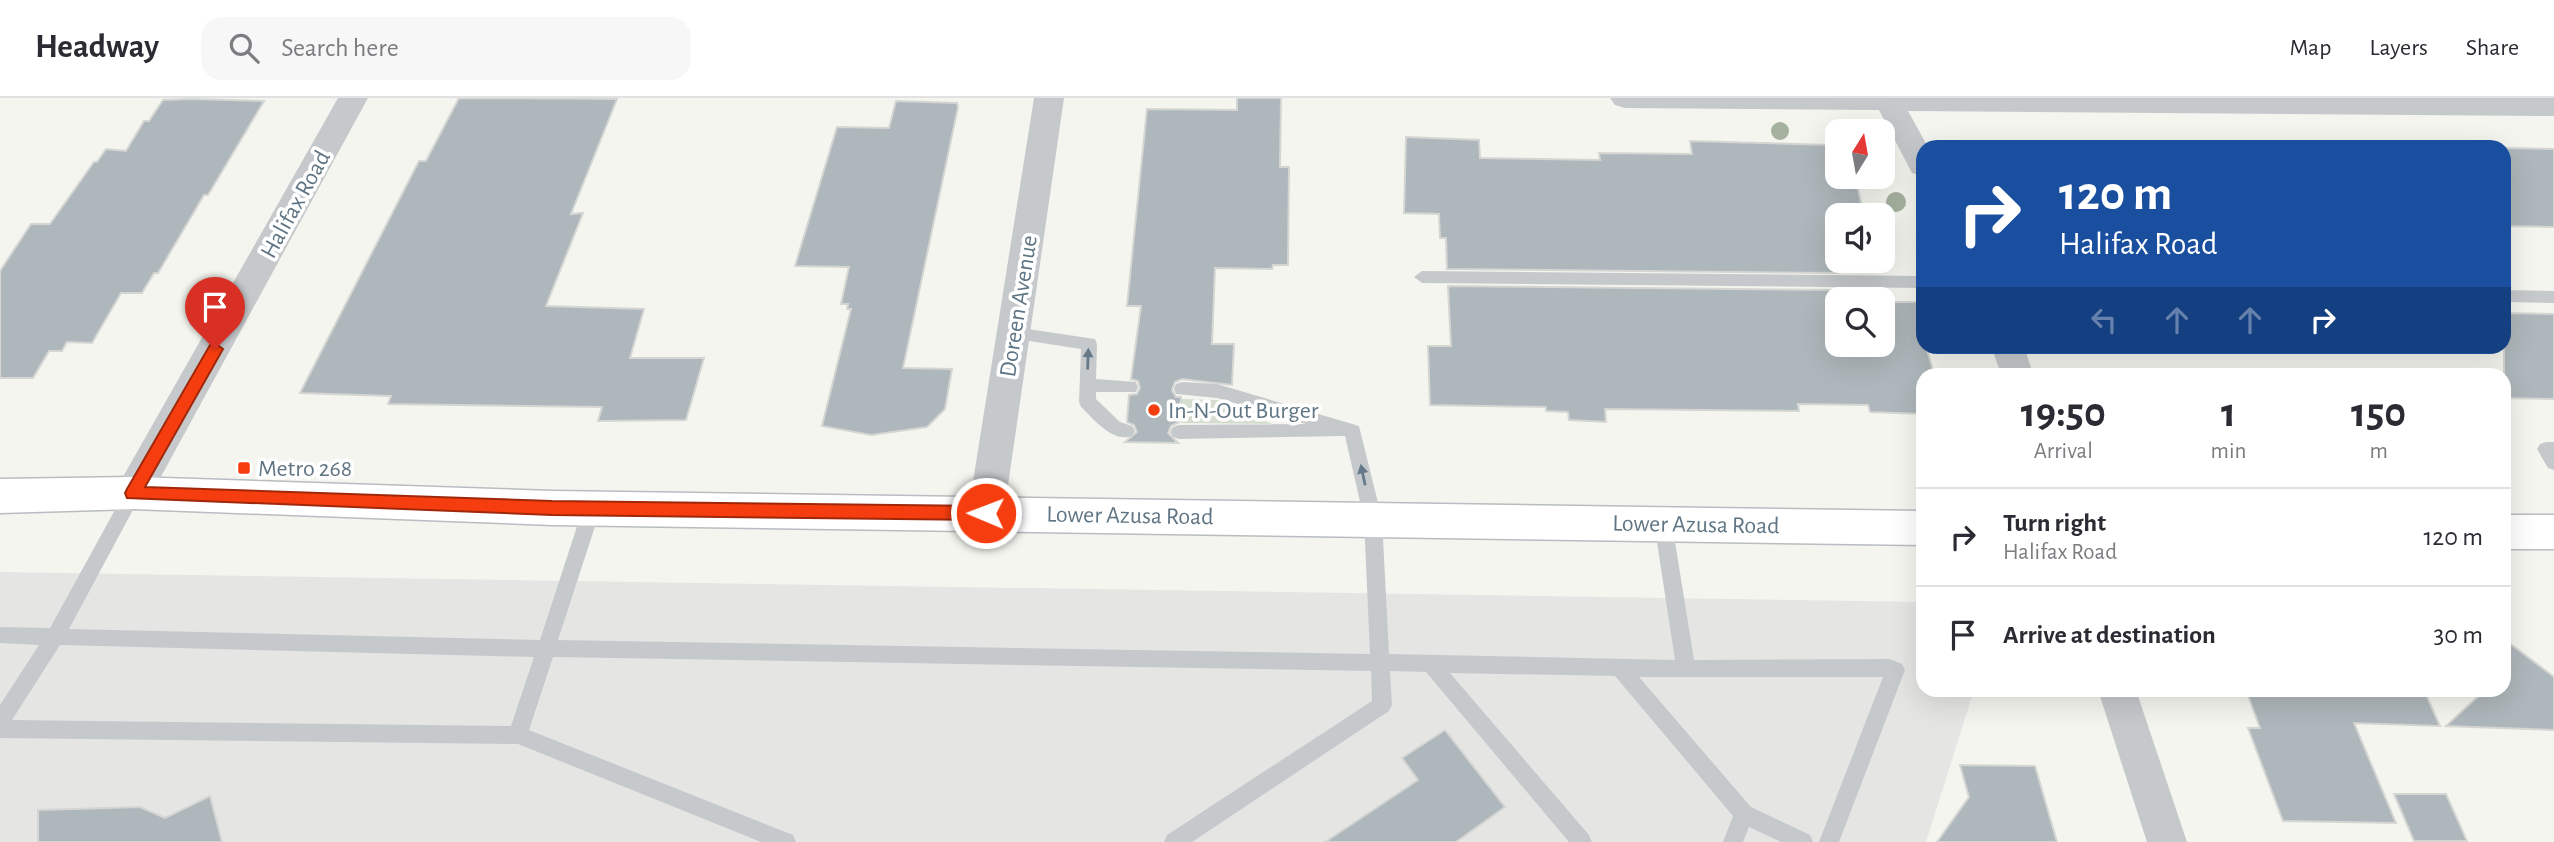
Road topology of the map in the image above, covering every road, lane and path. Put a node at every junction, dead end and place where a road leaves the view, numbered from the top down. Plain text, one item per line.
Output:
1 (353, 98) edge
2 (1049, 98) edge
3 (1625, 98) edge
4 (1887, 99) edge
5 (2554, 106) edge
6 (1916, 153) edge
7 (1422, 277) dead end
8 (1916, 282) edge
9 (2511, 296) edge
10 (2554, 297) edge
11 (1015, 333) junction
12 (1087, 385) junction
13 (1130, 387) dead end
14 (1182, 389) dead end
15 (1126, 431) dead end
16 (1353, 431) junction
17 (1179, 432) dead end
18 (2554, 449) edge
19 (2554, 463) edge
20 (133, 493) junction
21 (0, 496) edge
22 (592, 508) junction
23 (986, 513) junction
24 (1373, 519) junction
25 (1663, 523) junction
26 (1916, 528) edge
27 (2511, 532) edge
28 (2554, 532) edge
29 (0, 635) edge
30 (55, 637) junction
31 (546, 648) junction
32 (1380, 661) junction
33 (1429, 662) junction
34 (1619, 667) junction
35 (1686, 669) junction
36 (2120, 697) edge
37 (0, 722) edge
38 (0, 729) edge
39 (518, 735) junction
40 (1744, 814) junction
41 (786, 842) edge
42 (1174, 842) edge
43 (1582, 842) edge
44 (1733, 842) edge
45 (1803, 842) edge
46 (1829, 842) edge
47 (2167, 842) edge

1 - 20 street, Halifax Road
2 - 11 street, Doreen Avenue
3 - 4 street
4 - 5 street
4 - 6 street
7 - 8 lane
9 - 10 lane
12 -> 11 lane
11 - 23 street, Doreen Avenue
12 - 13 lane
12 - 15 lane
14 - 16 lane
16 - 17 lane
24 -> 16 lane
18 - 19 lane
20 - 21 main road, Lower Azusa Road
20 - 22 main road, Lower Azusa Road
20 - 30 lane
22 - 23 main road, Lower Azusa Road
22 - 31 lane
23 - 24 main road, Lower Azusa Road
24 - 25 main road, Lower Azusa Road
24 - 32 lane
25 - 26 main road, Lower Azusa Road
25 - 35 lane
27 - 28 main road
29 - 30 lane
30 - 31 lane
30 - 37 lane
31 - 32 lane
31 - 39 lane
32 - 33 lane
32 - 42 lane
33 - 34 lane
33 - 43 lane
34 - 35 lane
34 - 40 lane
35 - 46 lane
36 - 47 street
38 - 39 lane
39 - 41 lane
40 - 44 lane
40 - 45 lane

